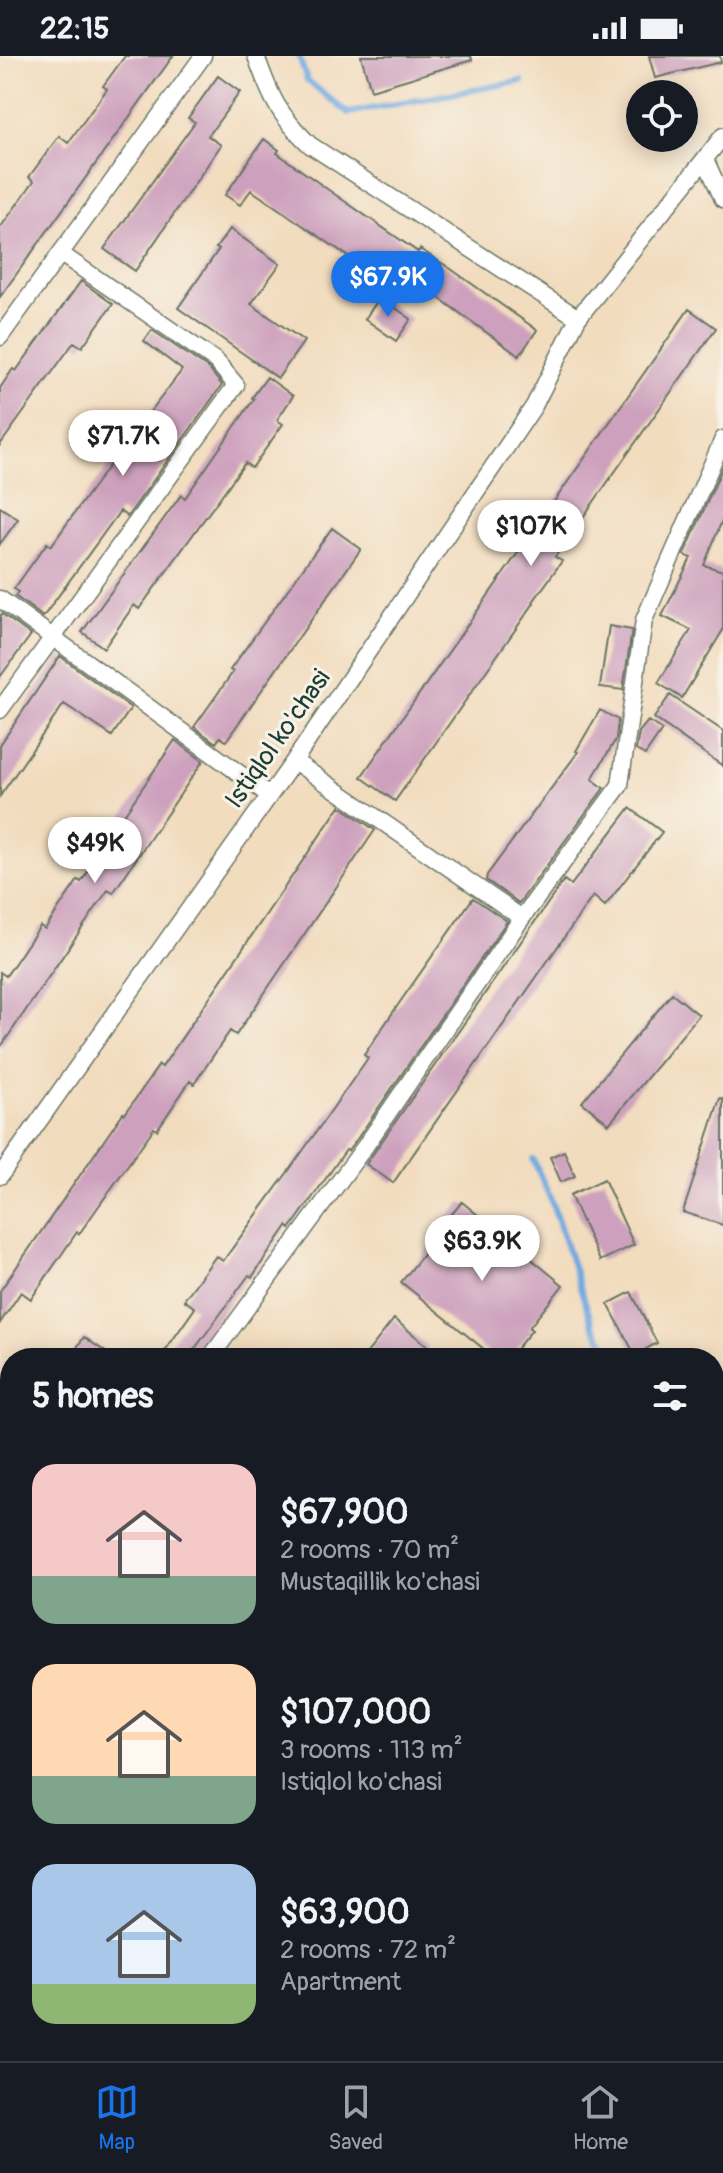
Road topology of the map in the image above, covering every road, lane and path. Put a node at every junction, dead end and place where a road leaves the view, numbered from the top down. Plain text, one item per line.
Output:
1 (203, 56) edge
2 (256, 56) edge
3 (723, 136) edge
4 (705, 159) junction
5 (723, 199) edge
6 (61, 254) junction
7 (578, 318) junction
8 (0, 337) edge
9 (723, 439) edge
10 (0, 599) edge
11 (53, 637) junction
12 (0, 710) edge
13 (294, 761) junction
14 (269, 795) junction
15 (522, 918) junction
16 (0, 1176) edge
17 (217, 1348) edge

1 - 6 street
2 - 7 street
3 - 4 street, Istiqlol ko'chasi
4 - 5 street
4 - 7 street, Istiqlol ko'chasi
6 - 8 street
6 - 11 street
7 - 13 street, Istiqlol ko'chasi
9 - 15 street
10 - 11 street
11 - 12 street
11 - 14 street
13 - 14 street, Istiqlol ko'chasi
13 - 15 street
14 - 16 street, Istiqlol ko'chasi
15 - 17 street

